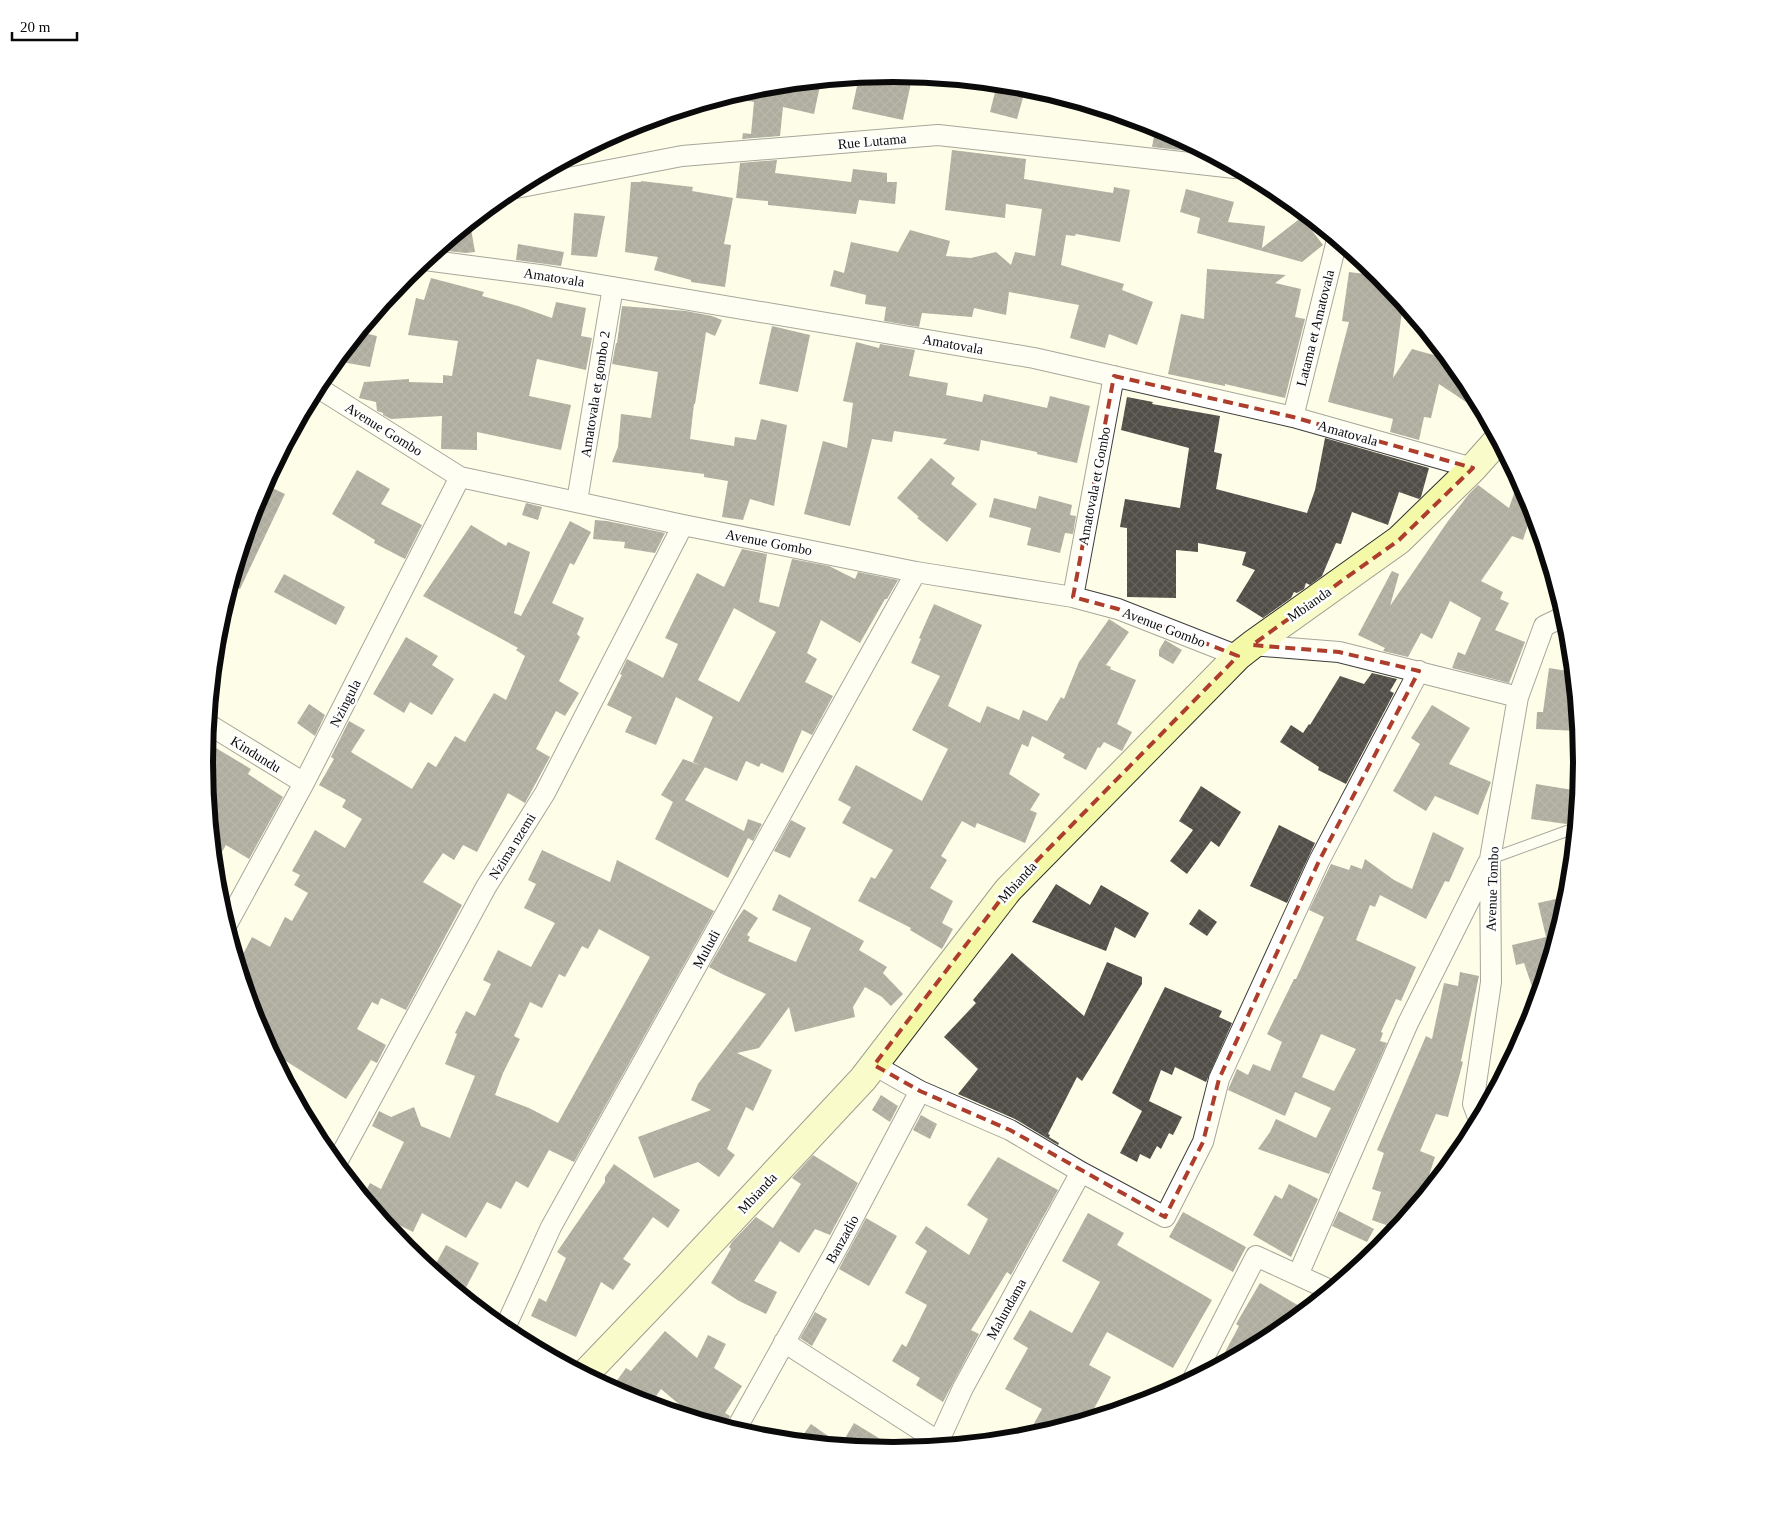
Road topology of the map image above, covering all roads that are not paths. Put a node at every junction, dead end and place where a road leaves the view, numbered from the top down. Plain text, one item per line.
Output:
1 (1218, 166) edge
2 (536, 184) edge
3 (1335, 246) edge
4 (434, 261) edge
5 (613, 287) junction
6 (1114, 376) junction
7 (324, 391) edge
8 (1293, 417) junction
9 (1494, 445) edge
10 (1474, 468) junction
11 (460, 477) junction
12 (577, 501) junction
13 (683, 525) junction
14 (916, 572) junction
15 (1073, 597) junction
16 (1558, 620) edge
17 (1245, 650) junction
18 (1420, 671) junction
19 (1518, 697) junction
20 (214, 728) edge
21 (304, 784) junction
22 (1569, 830) edge
23 (1490, 859) junction
24 (231, 917) edge
25 (874, 1065) junction
26 (920, 1091) junction
27 (1476, 1112) edge
28 (340, 1157) edge
29 (1081, 1172) junction
30 (1298, 1275) junction
31 (1325, 1287) edge
32 (507, 1323) edge
33 (784, 1342) junction
34 (589, 1370) edge
35 (1198, 1370) edge
36 (739, 1424) edge
37 (934, 1441) edge
38 (939, 1441) edge

1 - 2 street, Rue Lutama
3 - 8 street, Latama et Amatovala
4 - 5 street, Amatovala
5 - 6 street, Amatovala
5 - 12 street, Amatovala et gombo 2
6 - 8 street, Amatovala
6 - 15 street, Amatovala et Gombo
7 - 11 street, Avenue Gombo
8 - 10 street, Amatovala
9 - 10 street, Mbianda
10 - 17 street, Mbianda
11 - 12 street, Avenue Gombo
11 - 21 street, Nzingula
12 - 13 street, Avenue Gombo
13 - 14 street, Avenue Gombo
13 - 28 street, Nzima nzemi
14 - 15 street, Avenue Gombo
14 - 32 street, Muludi
15 - 17 street, Avenue Gombo
16 - 19 street, Avenue Tombo
17 - 18 street, Avenue Gombo
17 - 25 street, Mbianda
18 - 19 street, Avenue Gombo
18 - 29 street
19 - 23 street, Avenue Tombo
20 - 21 street, Kindundu
21 - 24 street, Nzingula
22 - 23 lane
23 - 27 street, Avenue Tombo
23 - 30 street
25 - 26 street
25 - 34 street, Mbianda
26 - 29 street
26 - 33 street, Banzadio
29 - 38 street, Malundama
30 - 31 street
30 - 35 street
33 - 36 street, Banzadio
33 - 37 street

